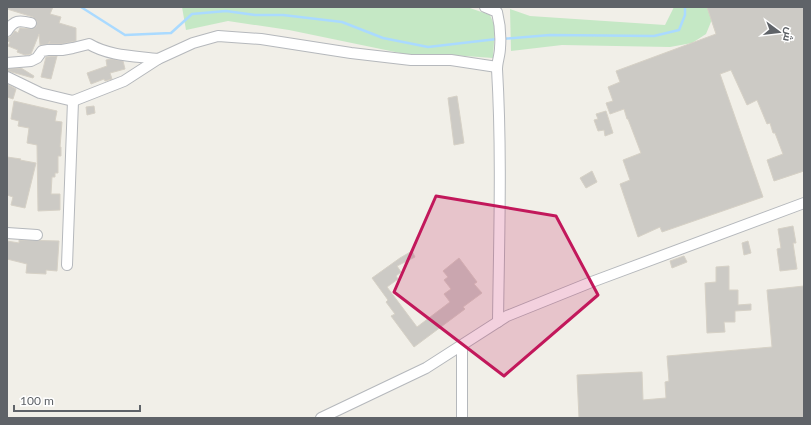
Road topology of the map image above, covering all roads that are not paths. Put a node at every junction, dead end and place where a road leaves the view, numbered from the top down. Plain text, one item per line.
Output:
1 (485, 7) edge
2 (31, 23) dead end
3 (7, 31) edge
4 (158, 59) junction
5 (7, 63) edge
6 (497, 67) junction
7 (7, 77) edge
8 (73, 101) junction
9 (804, 203) edge
10 (7, 233) edge
11 (37, 235) dead end
12 (67, 265) dead end
13 (498, 322) junction
14 (462, 346) junction
15 (321, 418) edge
16 (462, 418) edge

1 - 6 street
2 - 3 street
4 - 5 street
4 - 6 street
4 - 8 street
6 - 13 street
7 - 8 street
8 - 12 street
9 - 13 street
10 - 11 street
13 - 14 street
14 - 15 street
14 - 16 street

